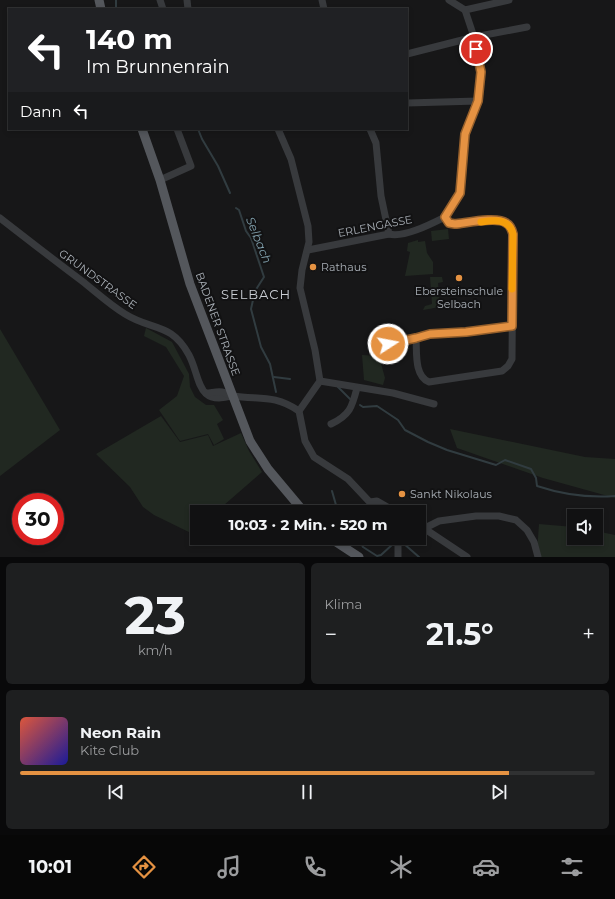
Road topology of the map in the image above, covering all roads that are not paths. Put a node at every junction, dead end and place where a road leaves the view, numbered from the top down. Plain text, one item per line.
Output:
1 (449, 0) edge
2 (509, 0) edge
3 (465, 10) junction
4 (527, 27) dead end
5 (474, 37) junction
6 (408, 54) edge
7 (478, 101) junction
8 (408, 103) edge
9 (144, 130) edge
10 (177, 130) edge
11 (278, 130) edge
12 (370, 130) edge
13 (160, 180) junction
14 (445, 217) junction
15 (0, 218) edge
16 (389, 234) junction
17 (308, 250) junction
18 (512, 326) junction
19 (416, 338) junction
20 (388, 344) dead end
21 (320, 381) junction
22 (358, 388) junction
23 (232, 396) junction
24 (434, 404) dead end
25 (298, 411) junction
26 (331, 424) dead end
27 (370, 502) junction
28 (298, 505) edge
29 (373, 505) edge
30 (384, 505) edge
31 (426, 525) edge
32 (426, 529) edge
33 (341, 545) edge
34 (398, 545) edge
35 (359, 557) edge
36 (398, 557) edge
37 (467, 557) edge
38 (538, 557) edge

1 - 3 street
2 - 3 street
3 - 5 street
4 - 5 street
5 - 6 street
5 - 7 street
7 - 8 street
7 - 14 street
9 - 13 main road, BADENER STRASSE
10 - 13 street
11 - 17 street
12 - 16 street
13 - 23 main road, BADENER STRASSE
14 - 16 street, ERLENGASSE
14 - 18 street
15 - 23 street, GRUNDSTRASSE
16 - 17 street, ERLENGASSE
17 - 21 street
18 - 19 street
18 - 19 street
19 - 20 street
21 - 22 street
21 - 25 street
22 - 24 street
22 - 26 street
23 - 25 street, GRUNDSTRASSE
23 - 28 main road, BADENER STRASSE
25 - 27 street
27 - 29 street
27 - 30 street
31 - 38 street
32 - 37 street
33 - 35 main road
34 - 36 street

